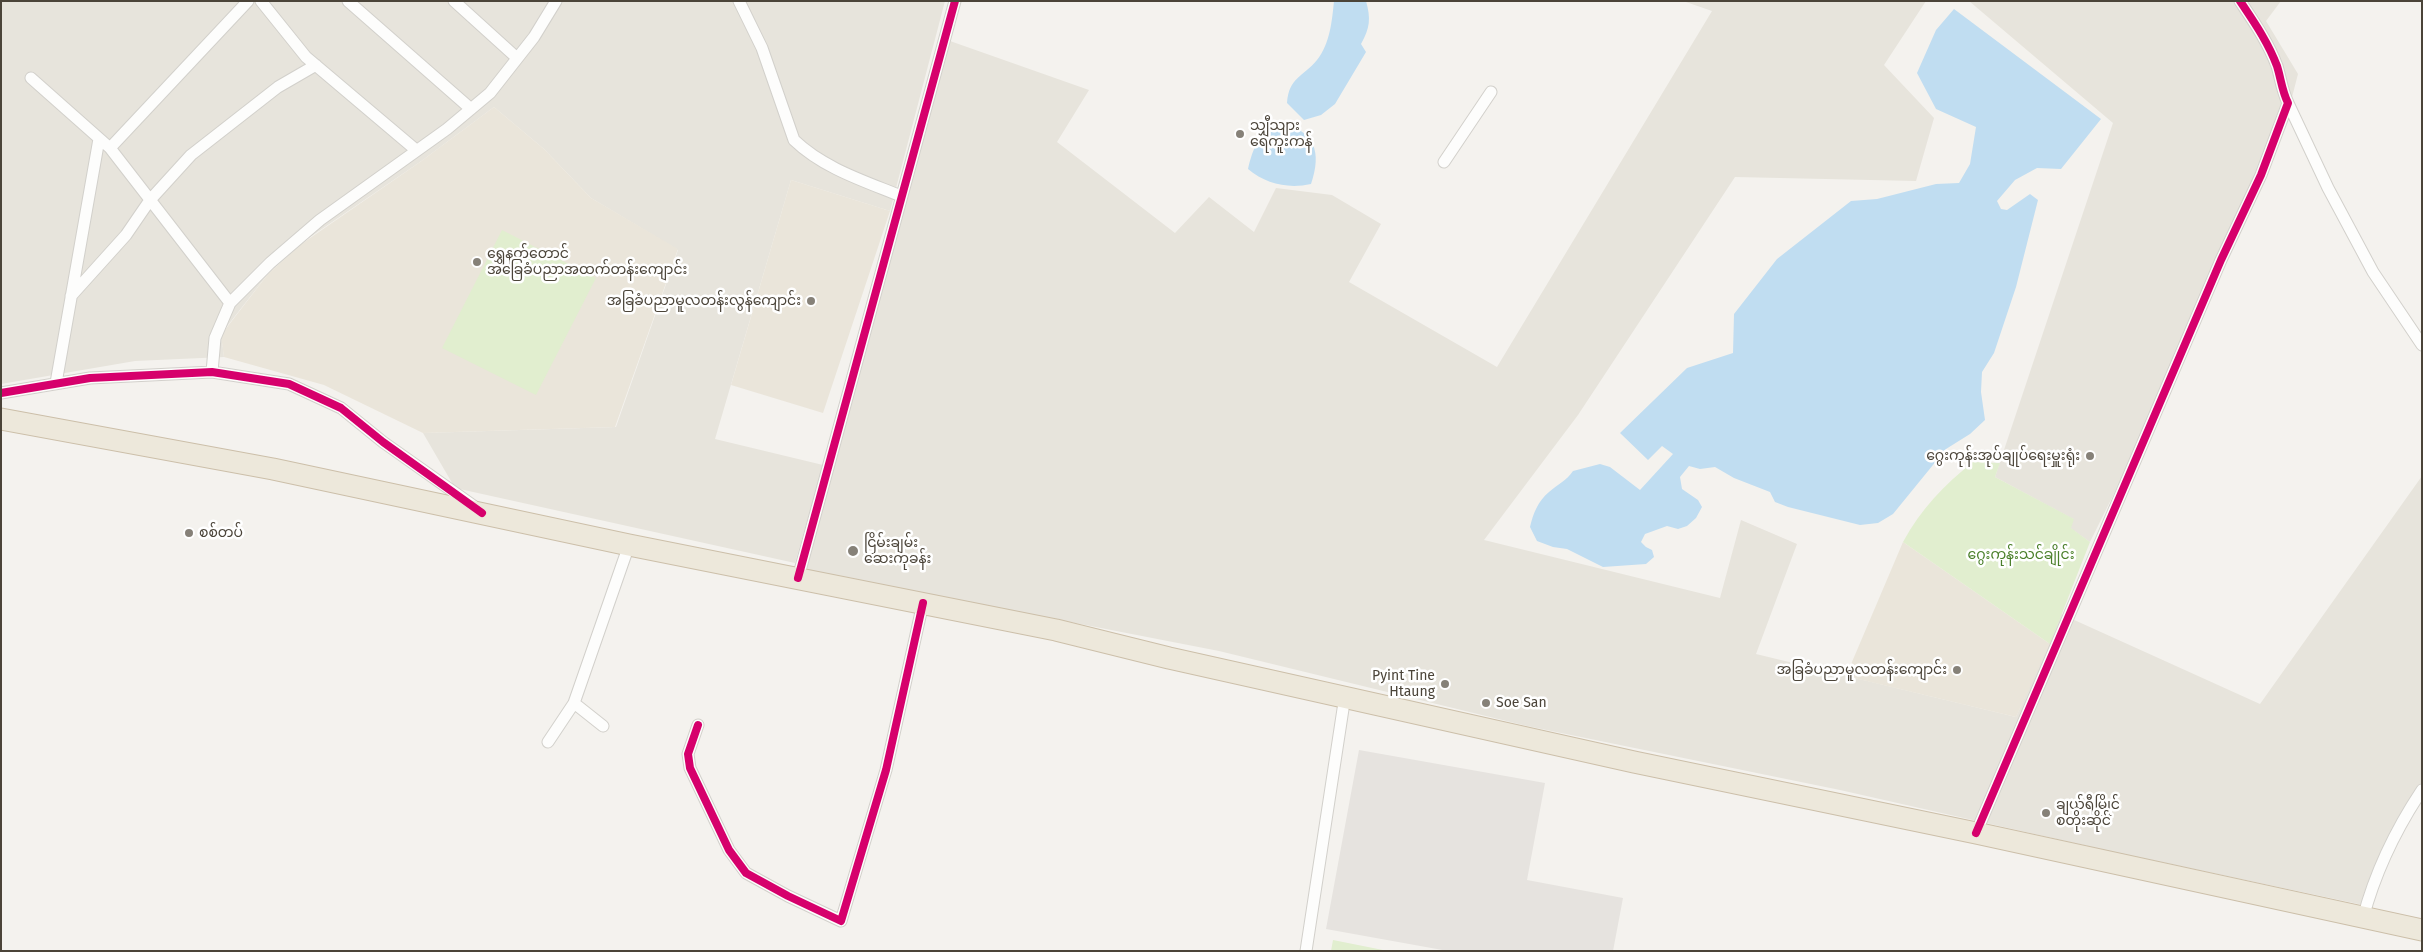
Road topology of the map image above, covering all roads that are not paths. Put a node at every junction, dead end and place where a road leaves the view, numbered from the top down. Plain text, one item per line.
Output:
1 (248, 1) edge
2 (261, 1) edge
3 (348, 1) edge
4 (454, 1) edge
5 (556, 1) edge
6 (738, 1) edge
7 (955, 1) edge
8 (2240, 1) edge
9 (518, 58) junction
10 (316, 65) junction
11 (32, 78) dead end
12 (1491, 92) dead end
13 (2288, 103) junction
14 (471, 109) junction
15 (100, 139) junction
16 (110, 148) junction
17 (416, 150) junction
18 (1444, 162) dead end
19 (901, 196) junction
20 (150, 200) junction
21 (71, 296) junction
22 (230, 303) junction
23 (2422, 345) edge
24 (212, 372) junction
25 (56, 383) junction
26 (1, 393) edge
27 (1, 419) edge
28 (482, 513) junction
29 (629, 546) junction
30 (798, 578) junction
31 (923, 603) junction
32 (1345, 696) junction
33 (574, 702) junction
34 (698, 725) dead end
35 (602, 726) dead end
36 (548, 742) dead end
37 (2422, 790) edge
38 (1976, 833) junction
39 (2363, 918) junction
40 (2422, 930) edge
41 (1306, 951) edge

1 - 16 street
2 - 10 street
3 - 14 street
4 - 9 street
5 - 9 street
6 - 19 street
7 - 19 street
8 - 13 street
9 - 14 street
10 - 17 street
10 - 20 street
11 - 15 street
12 - 18 street
13 - 23 street
13 - 38 street
14 - 17 street
15 - 16 street
15 - 21 street
16 - 20 street
17 - 22 street
19 - 30 street
20 - 21 street
20 - 22 street
21 - 25 street
22 - 24 street
24 - 25 street
24 - 28 street
25 - 26 street
27 - 28 highway
28 - 29 highway
29 - 30 highway
29 - 33 street
30 - 31 highway
31 - 32 highway
31 - 34 street
32 - 38 highway
32 - 41 street
33 - 35 street
33 - 36 street
37 - 39 street
38 - 39 highway
39 - 40 highway

